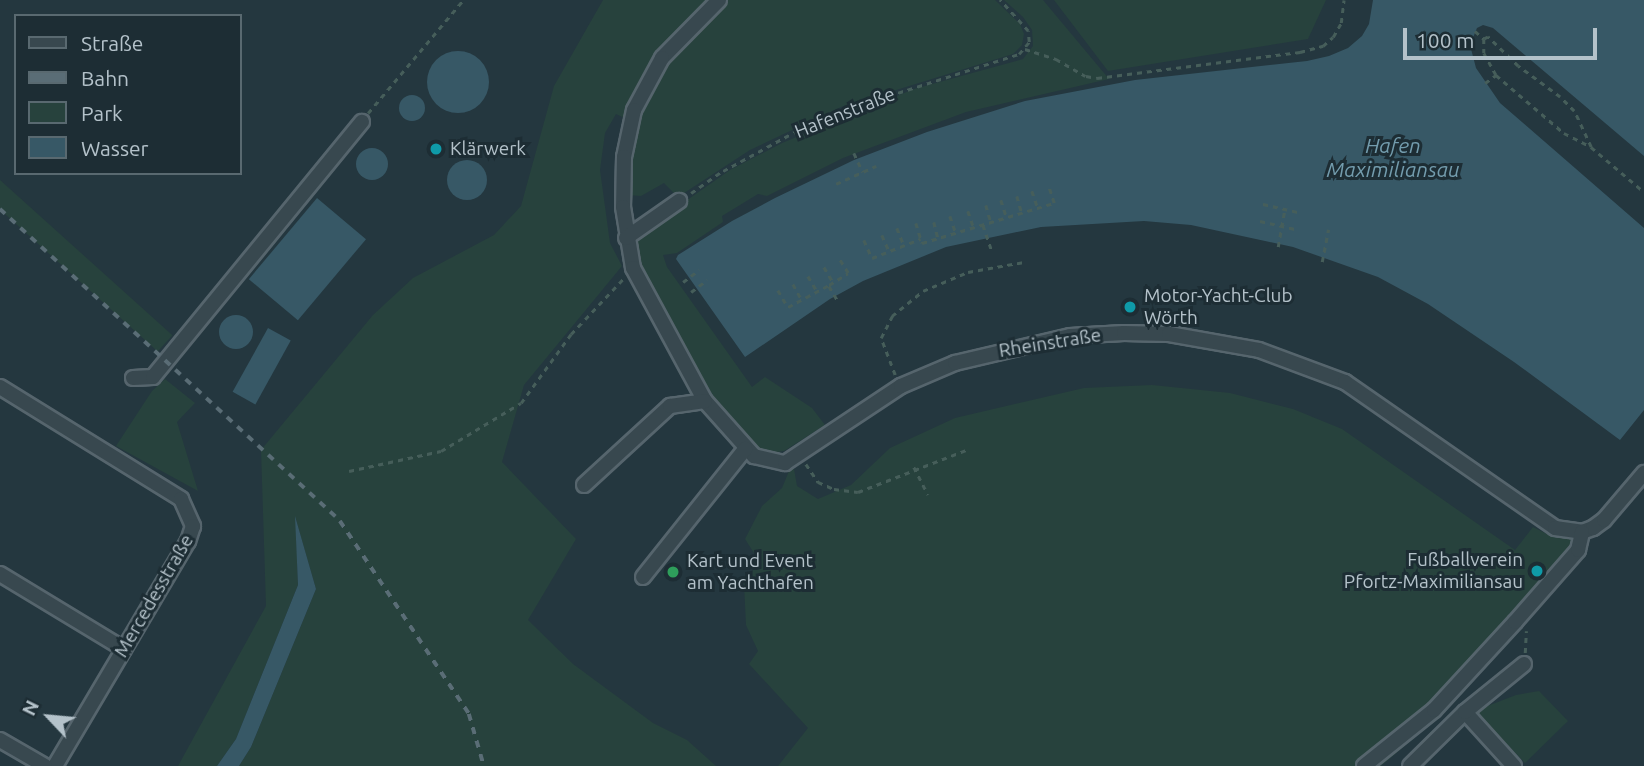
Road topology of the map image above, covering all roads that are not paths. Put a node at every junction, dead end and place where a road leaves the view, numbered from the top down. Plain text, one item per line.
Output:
1 (719, 0) edge
2 (362, 122) road end
3 (679, 201) road end
4 (626, 238) junction
5 (133, 379) dead end
6 (2, 392) edge
7 (705, 401) junction
8 (745, 449) junction
9 (1643, 475) edge
10 (584, 485) dead end
11 (1583, 532) junction
12 (0, 574) edge
13 (643, 577) dead end
14 (124, 649) junction
15 (1524, 664) road end
16 (1465, 712) junction
17 (0, 740) edge
18 (45, 766) edge
19 (55, 766) edge
20 (1364, 766) edge
21 (1410, 766) edge
22 (1514, 766) edge

1 - 4 lane, Rheinstraße
2 - 5 lane
3 - 4 lane
4 - 7 lane, Rheinstraße
6 - 14 lane, Mercedesstraße
7 - 8 lane, Rheinstraße
7 - 10 lane
8 - 11 lane, Rheinstraße
8 - 13 lane
9 - 11 lane
11 - 20 lane
12 - 14 lane
14 - 19 lane, Mercedesstraße
15 - 16 lane
16 - 21 lane
16 - 22 lane
17 - 18 lane

